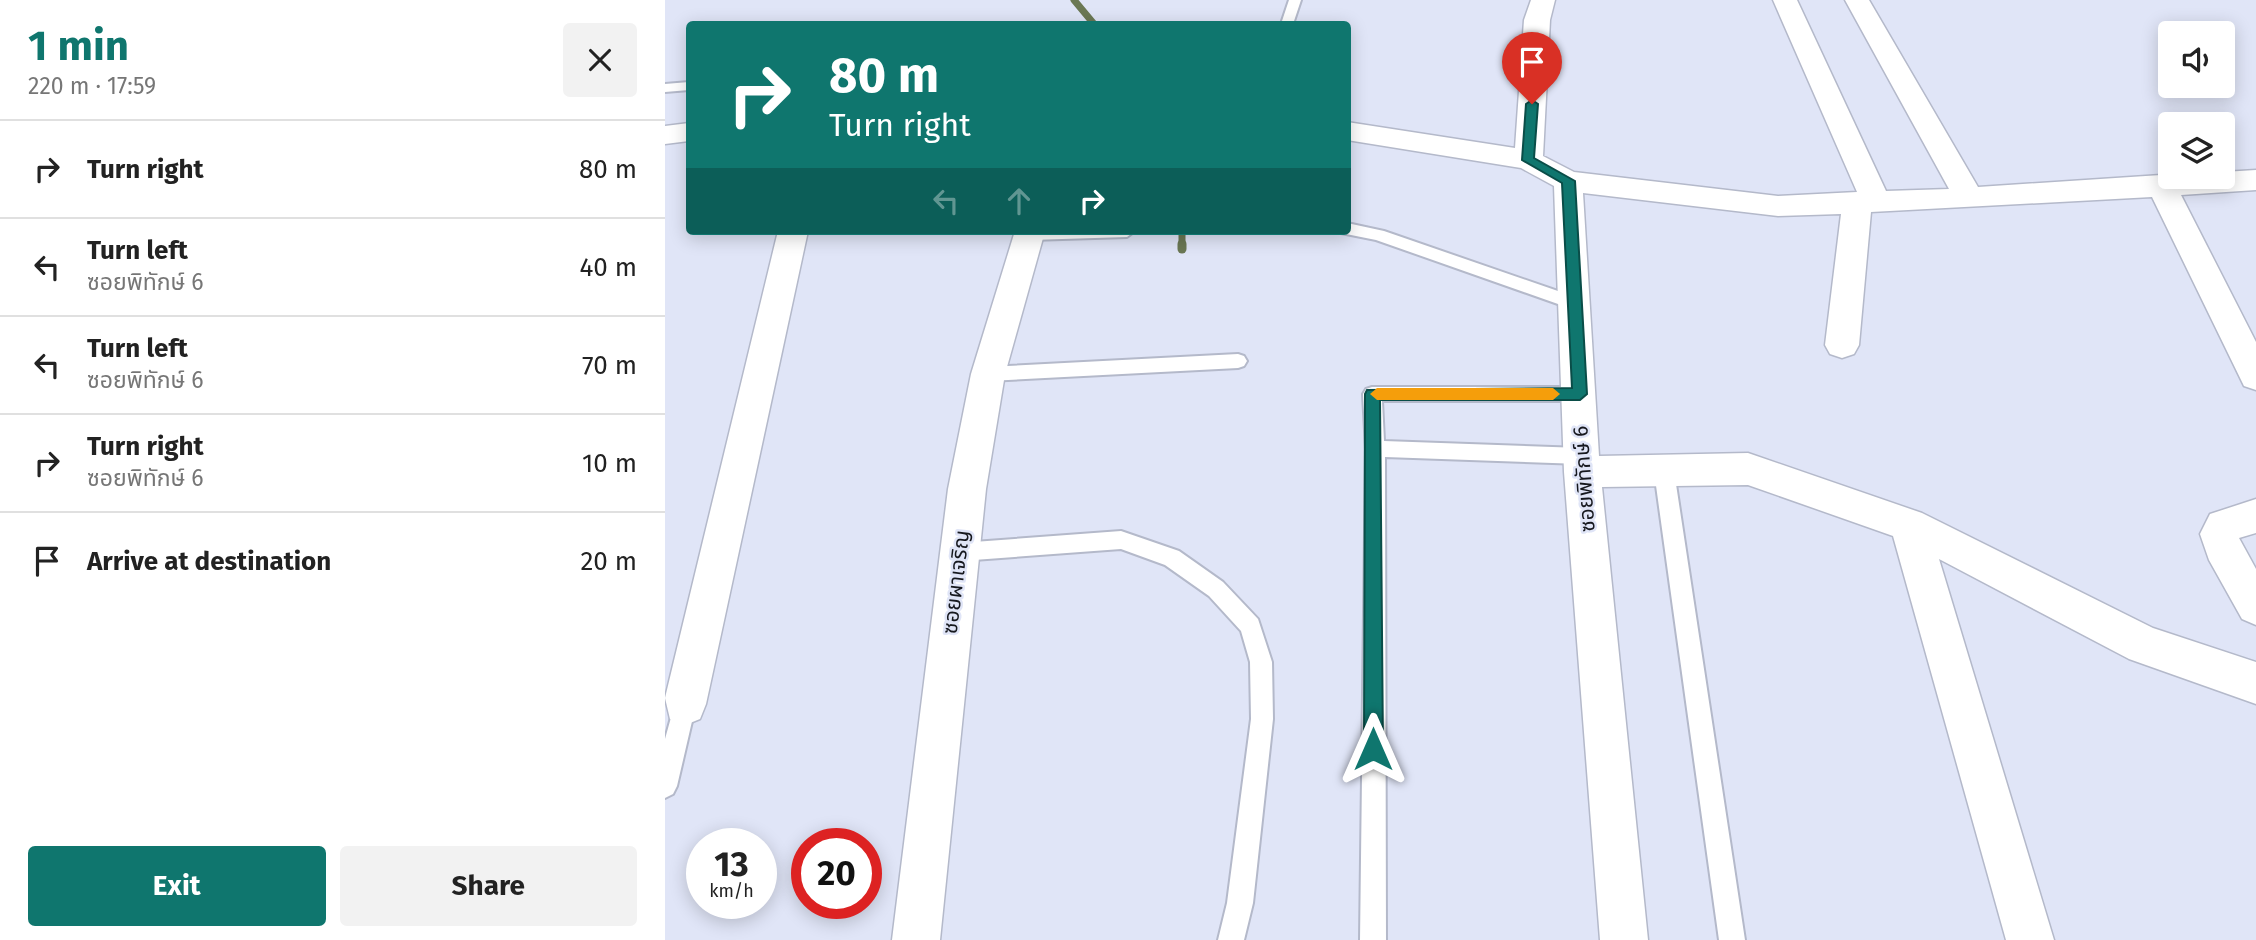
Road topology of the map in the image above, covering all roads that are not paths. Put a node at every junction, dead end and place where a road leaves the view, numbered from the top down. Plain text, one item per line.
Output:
1 (1295, 0) edge
2 (1543, 0) edge
3 (1785, 0) edge
4 (1857, 0) edge
5 (1288, 21) edge
6 (686, 86) edge
7 (665, 88) edge
8 (686, 132) edge
9 (1351, 132) edge
10 (665, 135) edge
11 (1528, 160) junction
12 (2256, 180) edge
13 (1568, 181) junction
14 (2235, 181) edge
15 (2158, 185) edge
16 (2163, 189) edge
17 (1969, 198) junction
18 (1867, 202) junction
19 (1351, 230) edge
20 (792, 235) edge
21 (1029, 235) edge
22 (1575, 304) junction
23 (1842, 345) dead end
24 (1238, 361) dead end
25 (988, 374) junction
26 (2256, 376) edge
27 (1580, 394) junction
28 (1375, 449) junction
29 (1581, 464) junction
30 (1664, 471) junction
31 (2256, 516) edge
32 (1909, 525) junction
33 (960, 552) junction
34 (2256, 606) edge
35 (2256, 683) edge
36 (685, 704) joint
37 (665, 786) edge
38 (916, 940) edge
39 (1231, 940) edge
40 (1373, 940) edge
41 (1624, 940) edge
42 (1731, 940) edge
43 (2031, 940) edge

1 - 5 lane
2 - 11 street
3 - 18 street
4 - 17 street
6 - 7 lane
8 - 10 street
9 - 11 street
11 - 13 street
12 - 14 street
13 - 18 street
13 - 22 street, ซอยพิทักษ์ 6
15 - 17 street
16 - 26 street
17 - 18 street
18 - 23 street
19 - 22 lane
20 - 36 street
21 - 25 street, ซอยผาเจริญ
22 - 27 street, ซอยพิทักษ์ 6
24 - 25 lane
25 - 33 street, ซอยผาเจริญ
27 - 28 lane
27 - 29 street, ซอยพิทักษ์ 6
28 - 29 lane
28 - 40 lane
29 - 30 street
29 - 41 street, ซอยพิทักษ์ 6
30 - 32 street
30 - 42 lane
31 - 34 street
32 - 35 street
32 - 43 street
33 - 38 street, ซอยผาเจริญ
33 - 39 lane
36 - 37 lane

